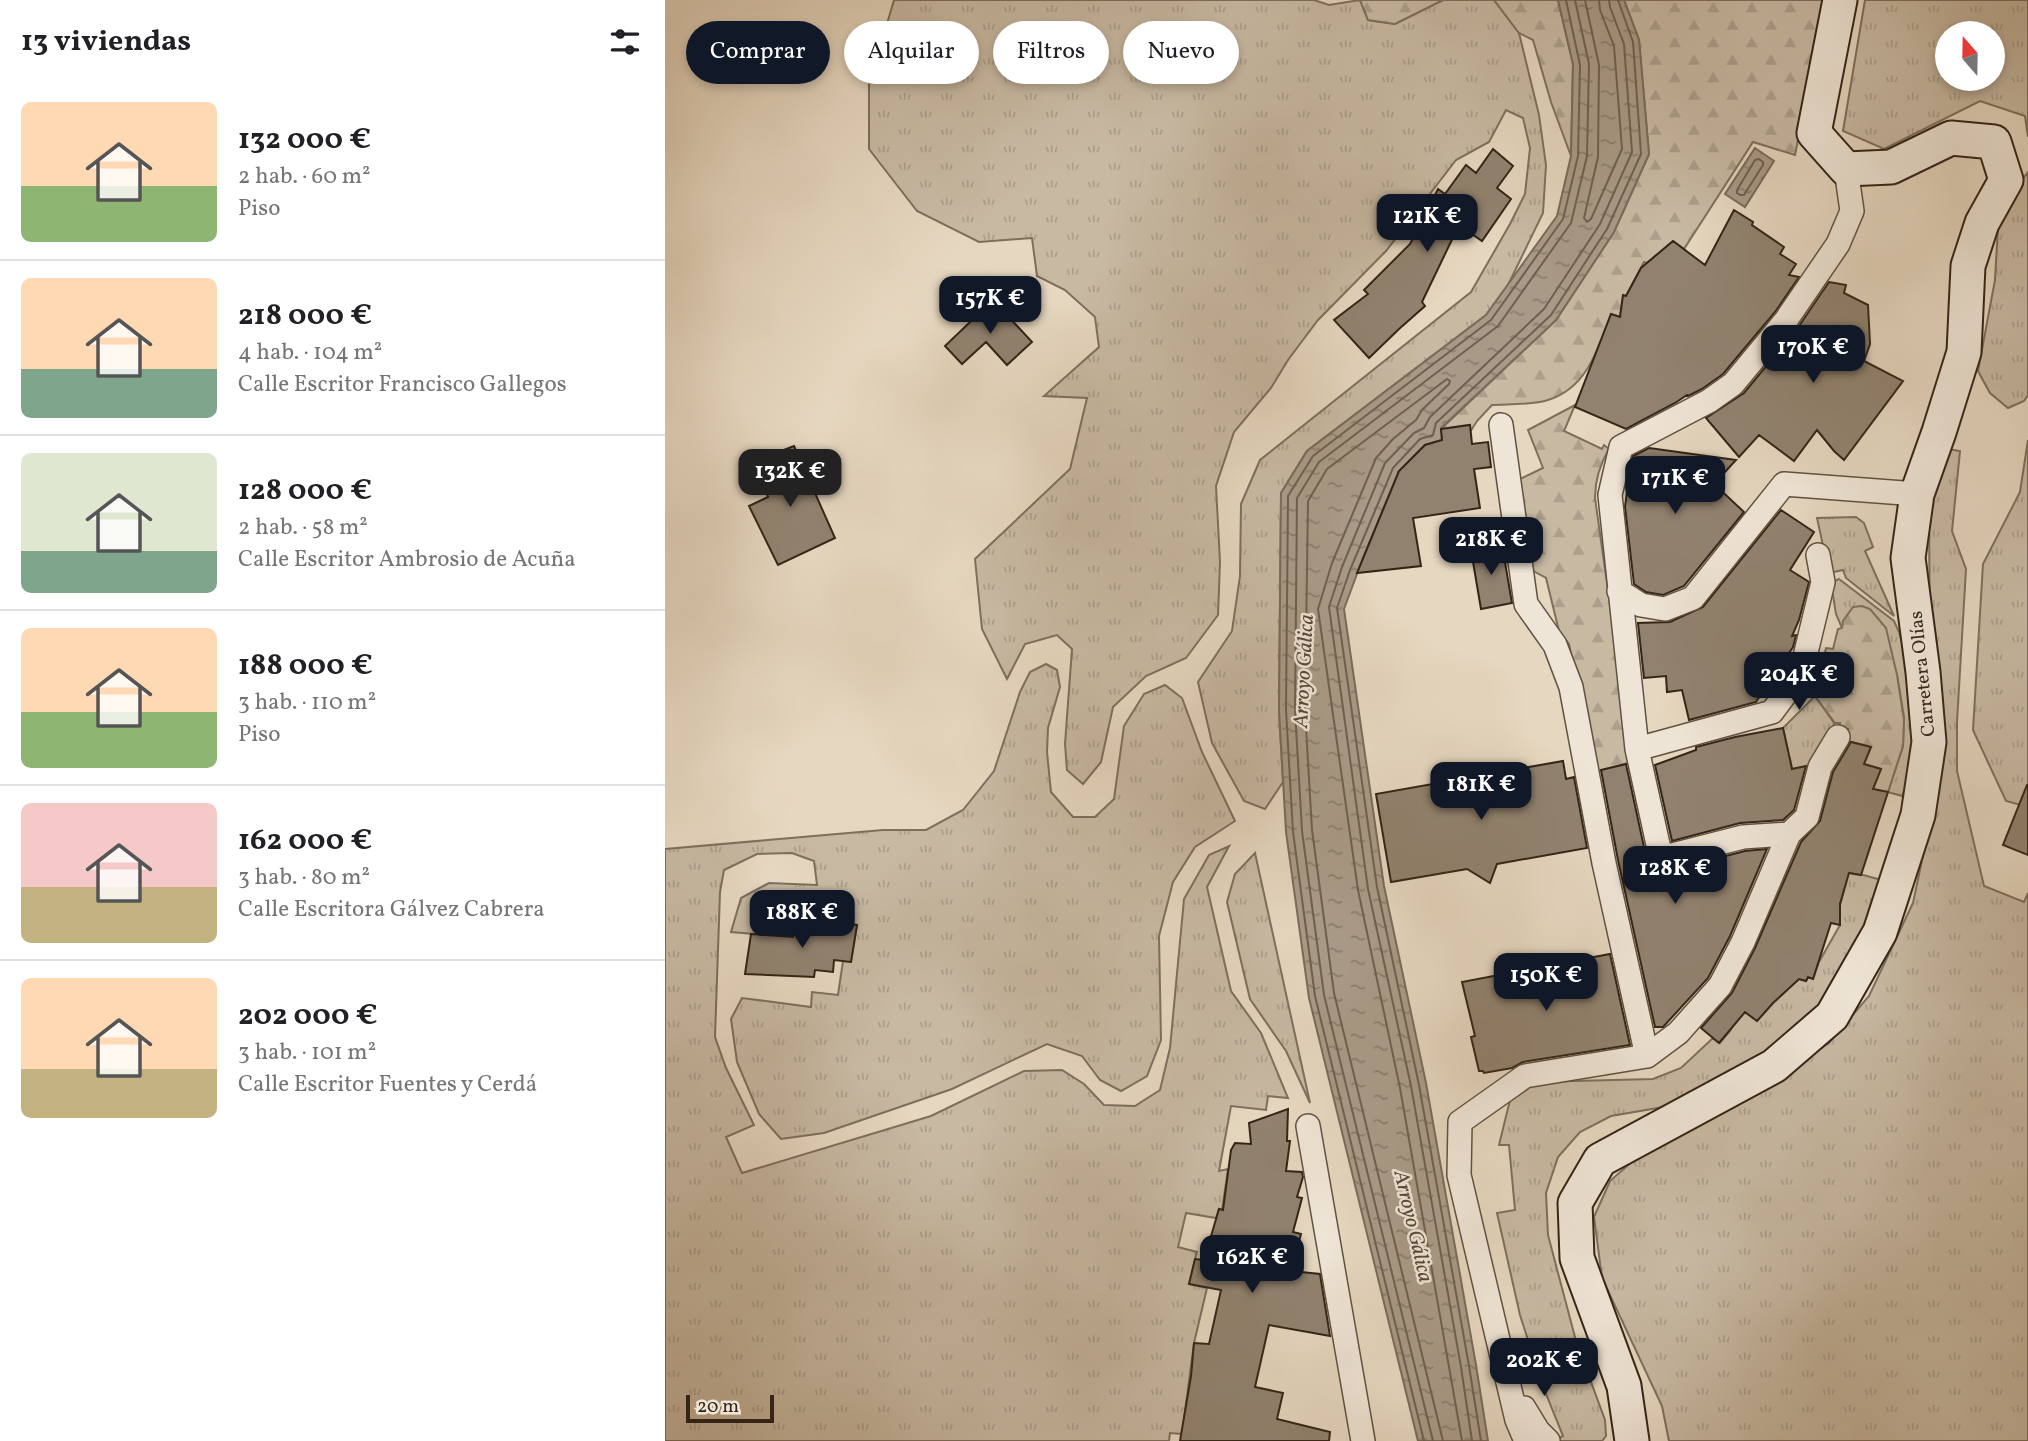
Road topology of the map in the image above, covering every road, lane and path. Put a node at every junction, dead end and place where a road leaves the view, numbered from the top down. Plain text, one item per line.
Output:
1 (1840, 0) edge
2 (1846, 169) junction
3 (1501, 425) dead end
4 (1917, 494) junction
5 (1818, 555) dead end
6 (1619, 591) junction
7 (1838, 737) dead end
8 (1637, 749) junction
9 (1789, 834) junction
10 (1647, 1056) junction
11 (1308, 1126) dead end
12 (1508, 1381) junction
13 (1624, 1386) junction
14 (1363, 1441) edge
15 (1525, 1441) edge
16 (1548, 1441) edge
17 (1615, 1441) edge
18 (1632, 1441) edge

1 - 2 main road
2 - 4 main road, Carretera Olías
2 - 6 street
3 - 10 street
4 - 6 street
4 - 13 main road, Carretera Olías
5 - 8 street
6 - 8 street
7 - 9 street
8 - 9 street
9 - 10 street
10 - 12 street
11 - 14 street
12 - 15 street
12 - 16 street
13 - 17 street
13 - 18 main road, Carretera Olías

